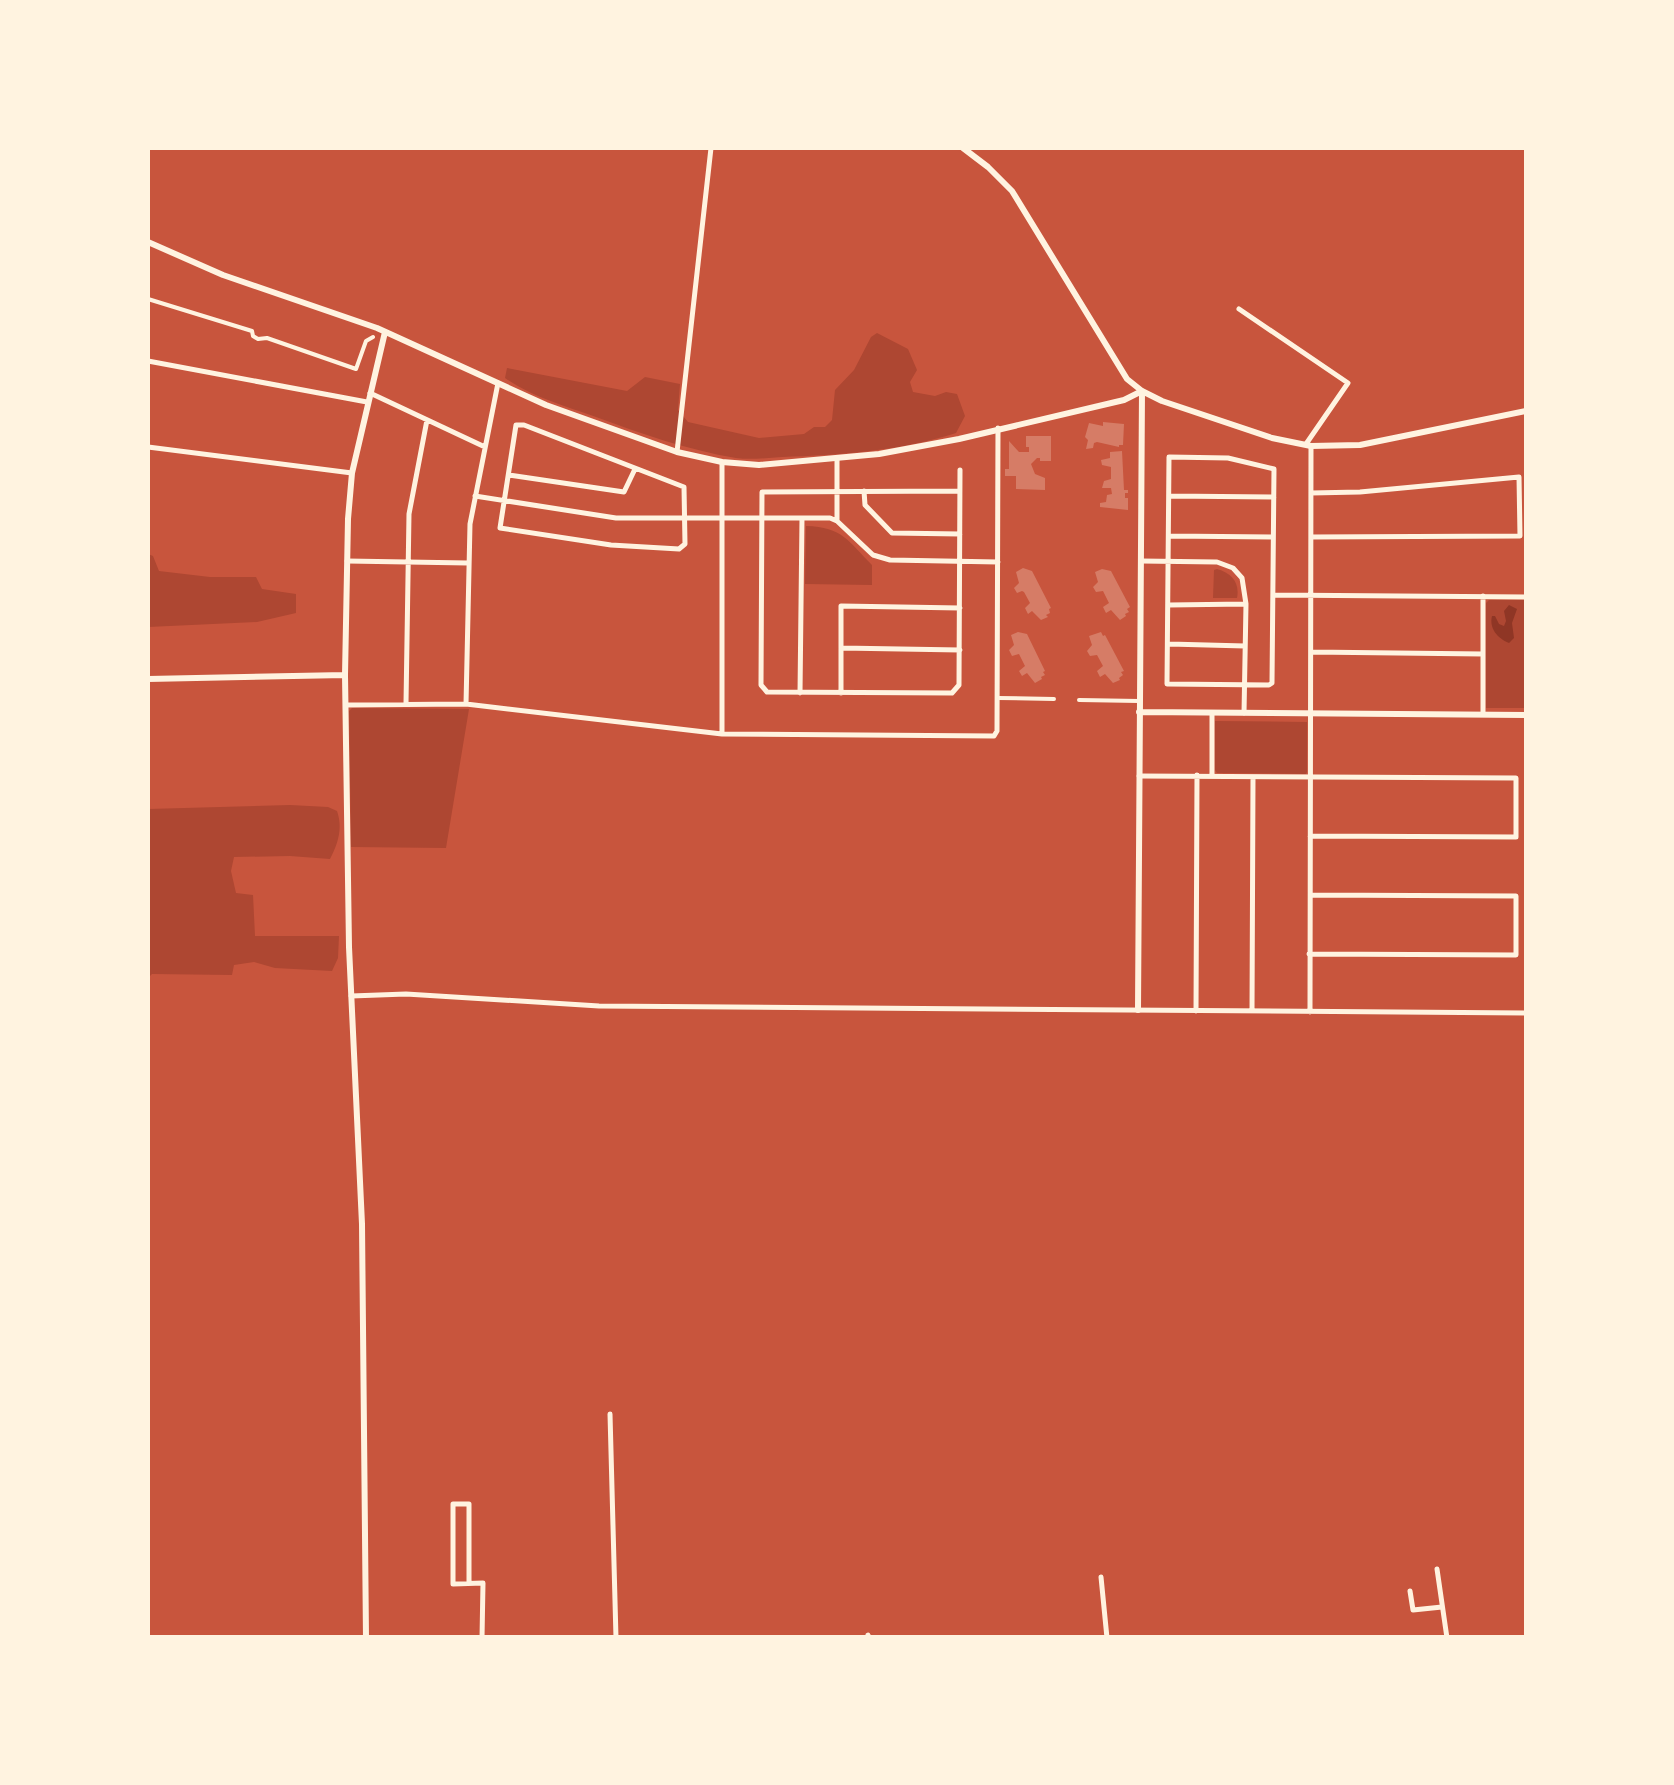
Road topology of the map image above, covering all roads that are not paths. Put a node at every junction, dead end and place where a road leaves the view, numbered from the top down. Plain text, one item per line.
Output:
1 (712, 148) edge
2 (962, 148) edge
3 (148, 242) edge
4 (148, 299) edge
5 (1238, 309) dead end
6 (385, 332) junction
7 (374, 338) dead end
8 (148, 361) edge
9 (498, 383) junction
10 (1142, 391) junction
11 (369, 398) junction
12 (1526, 412) edge
13 (427, 420) junction
14 (998, 428) junction
15 (485, 446) junction
16 (1308, 446) junction
17 (148, 447) edge
18 (677, 452) junction
19 (837, 459) junction
20 (722, 462) junction
21 (635, 469) junction
22 (960, 470) dead end
23 (352, 473) junction
24 (508, 474) junction
25 (838, 491) junction
26 (864, 491) junction
27 (960, 492) junction
28 (1311, 493) junction
29 (474, 496) junction
30 (1169, 496) junction
31 (1274, 497) junction
32 (503, 500) junction
33 (684, 518) junction
34 (722, 518) junction
35 (761, 518) junction
36 (802, 518) junction
37 (837, 521) junction
38 (960, 534) junction
39 (1169, 536) junction
40 (1273, 537) junction
41 (1312, 537) junction
42 (348, 561) junction
43 (1140, 561) junction
44 (1169, 561) junction
45 (408, 562) junction
46 (960, 562) junction
47 (998, 562) junction
48 (468, 563) junction
49 (1272, 595) junction
50 (1312, 595) junction
51 (1483, 596) junction
52 (1526, 596) edge
53 (1246, 604) junction
54 (1169, 605) junction
55 (960, 608) junction
56 (1169, 644) junction
57 (1245, 646) junction
58 (841, 648) junction
59 (960, 650) junction
60 (1311, 652) junction
61 (1483, 654) junction
62 (345, 674) junction
63 (148, 679) edge
64 (1245, 685) junction
65 (800, 692) junction
66 (840, 693) junction
67 (997, 698) junction
68 (1054, 699) dead end
69 (1079, 700) dead end
70 (1139, 700) junction
71 (406, 703) junction
72 (466, 704) junction
73 (346, 705) junction
74 (1139, 712) junction
75 (1212, 713) junction
76 (1244, 713) junction
77 (1312, 714) junction
78 (1483, 714) junction
79 (1526, 714) edge
80 (722, 734) junction
81 (1139, 776) junction
82 (1197, 776) junction
83 (1212, 776) junction
84 (1253, 777) junction
85 (1311, 777) junction
86 (1310, 836) junction
87 (1311, 896) junction
88 (1309, 954) junction
89 (352, 996) junction
90 (1138, 1010) junction
91 (1196, 1011) junction
92 (1252, 1011) junction
93 (1310, 1012) junction
94 (1526, 1014) edge
95 (610, 1414) dead end
96 (1437, 1569) dead end
97 (1101, 1577) dead end
98 (469, 1583) junction
99 (1410, 1591) dead end
100 (1442, 1607) junction
101 (366, 1638) edge
102 (482, 1638) edge
103 (616, 1638) edge
104 (1107, 1638) edge
105 (1447, 1638) edge

1 - 18 street
2 - 10 street
3 - 6 street
4 - 7 street
5 - 16 street
6 - 9 street
6 - 11 street
8 - 11 street
9 - 15 street
9 - 18 street
10 - 14 street
10 - 16 street
10 - 43 street
11 - 13 street
11 - 23 street
12 - 16 street
13 - 15 street
13 - 45 street
14 - 19 street
14 - 47 street
15 - 29 street
16 - 28 street
17 - 23 street
18 - 20 street
19 - 20 street
19 - 25 street
20 - 34 street
21 - 24 street
21 - 24 street
21 - 33 street
22 - 27 street
23 - 42 street
24 - 32 street
25 - 26 street
25 - 35 street
25 - 37 street
26 - 27 street
26 - 38 street
27 - 38 street
28 - 41 street
28 - 41 street
29 - 32 street
29 - 48 street
30 - 31 street
30 - 31 street
30 - 39 street
31 - 40 street
32 - 33 street
32 - 33 street
33 - 34 street
34 - 35 street
34 - 80 street
35 - 36 street
35 - 65 street
36 - 37 street
36 - 65 street
37 - 46 street
38 - 46 street
39 - 40 street
39 - 44 street
40 - 49 street
41 - 50 street
42 - 45 street
42 - 62 street
43 - 44 street
43 - 70 street
44 - 53 street
44 - 54 street
45 - 48 street
45 - 71 street
46 - 47 street
46 - 55 street
47 - 67 street
48 - 72 street
49 - 50 street
49 - 64 street
50 - 51 street
50 - 60 street
51 - 52 street
51 - 61 street
53 - 54 street
53 - 57 street
54 - 56 street
55 - 58 street
55 - 59 street
56 - 57 street
56 - 64 street
57 - 64 street
58 - 59 street
58 - 66 street
59 - 66 street
60 - 61 street
60 - 77 street
61 - 78 street
62 - 63 street
62 - 73 street
64 - 76 street
65 - 66 street
67 - 68 street
67 - 80 street
69 - 70 street
70 - 74 street
71 - 72 street
71 - 73 street
72 - 80 street
73 - 89 street
74 - 75 street
74 - 81 street
75 - 76 street
75 - 83 street
76 - 77 street
77 - 78 street
77 - 85 street
78 - 79 street
81 - 82 street
81 - 90 street
82 - 83 street
82 - 91 street
83 - 84 street
84 - 85 street
84 - 92 street
85 - 86 street
85 - 86 street
86 - 87 street
87 - 88 street
87 - 88 street
88 - 93 street
89 - 90 street
89 - 101 street
90 - 91 street
91 - 92 street
92 - 93 street
93 - 94 street
95 - 103 street
96 - 100 street
97 - 104 street
98 - 98 street
98 - 102 street
99 - 100 street
100 - 105 street

